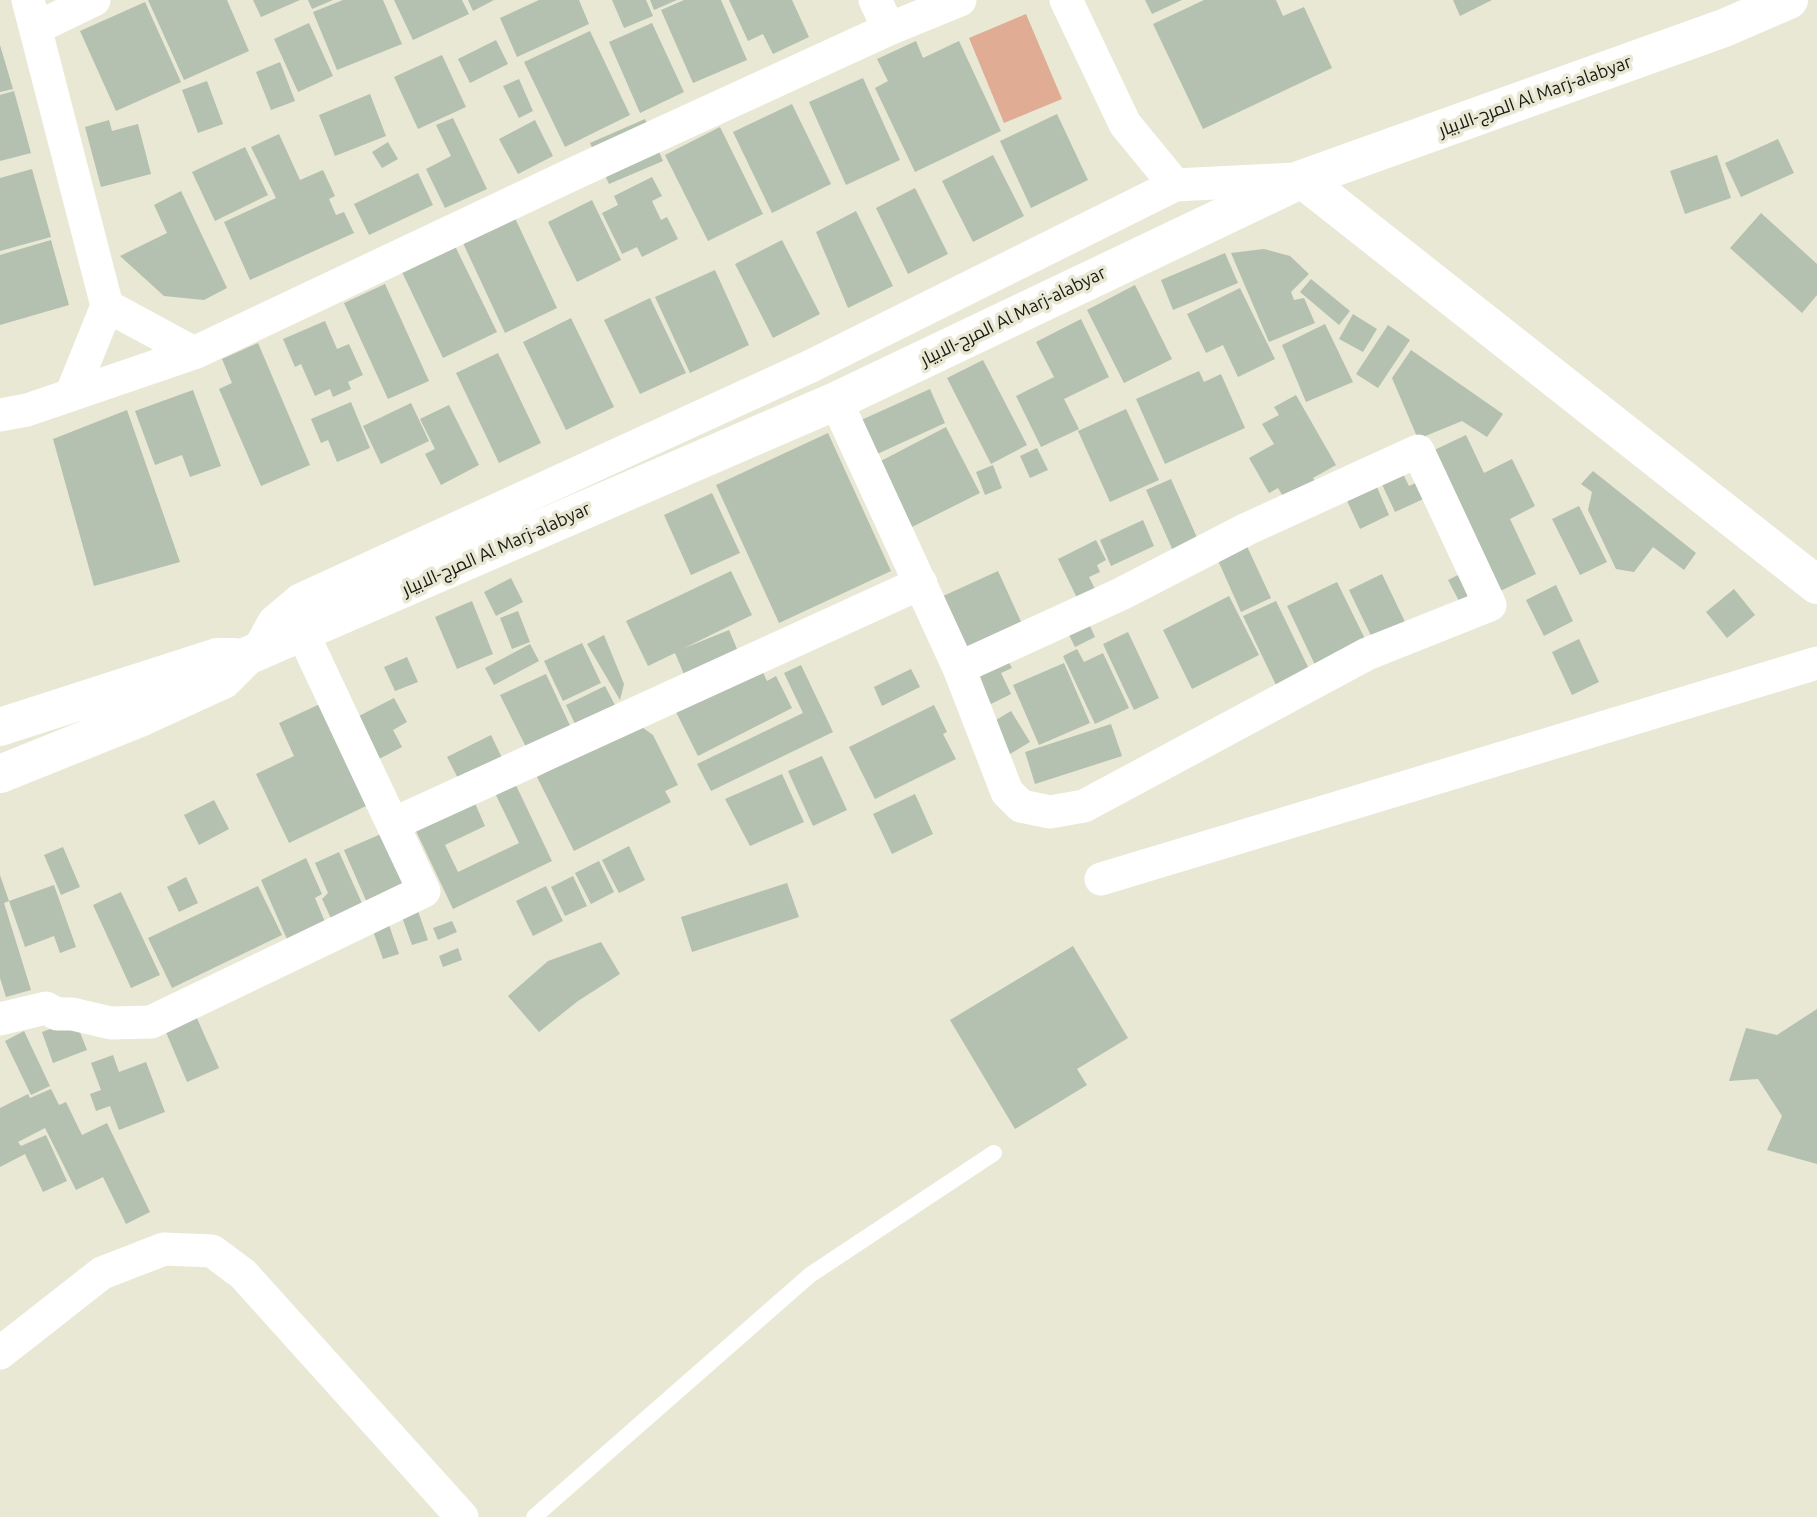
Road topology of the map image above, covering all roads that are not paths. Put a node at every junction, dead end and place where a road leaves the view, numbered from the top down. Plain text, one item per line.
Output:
1 (93, 0) edge
2 (960, 0) edge
3 (1066, 0) edge
4 (1789, 0) edge
5 (32, 14) edge
6 (882, 14) edge
7 (1729, 14) edge
8 (1302, 179) junction
9 (1175, 185) junction
10 (107, 306) junction
11 (194, 353) junction
12 (71, 395) junction
13 (836, 401) junction
14 (0, 415) edge
15 (921, 583) junction
16 (1817, 585) edge
17 (303, 634) junction
18 (253, 654) junction
19 (1817, 663) edge
20 (959, 668) junction
21 (0, 727) edge
22 (0, 774) edge
23 (393, 824) junction
24 (1101, 879) dead end
25 (0, 1019) edge
26 (993, 1153) dead end
27 (0, 1353) edge
28 (462, 1517) edge
29 (534, 1517) edge

1 - 5 street
2 - 6 street
3 - 9 street
4 - 7 main road, المرج-الابيار Al Marj-alabyar
5 - 10 street
6 - 11 street
7 - 8 main road, المرج-الابيار Al Marj-alabyar
8 - 9 street
8 - 13 main road, المرج-الابيار Al Marj-alabyar
8 - 16 main road
9 - 18 street
10 - 11 street
10 - 12 street
11 - 12 street
12 - 14 street
13 - 15 street
13 - 17 main road, المرج-الابيار Al Marj-alabyar
15 - 20 street
15 - 23 street
17 - 18 main road, المرج-الابيار Al Marj-alabyar
17 - 23 street
18 - 21 main road, المرج-الابيار Al Marj-alabyar
18 - 22 main road, المرج-الابيار Al Marj-alabyar
19 - 24 street
20 - 20 street
23 - 25 street
26 - 29 lane
27 - 28 street

